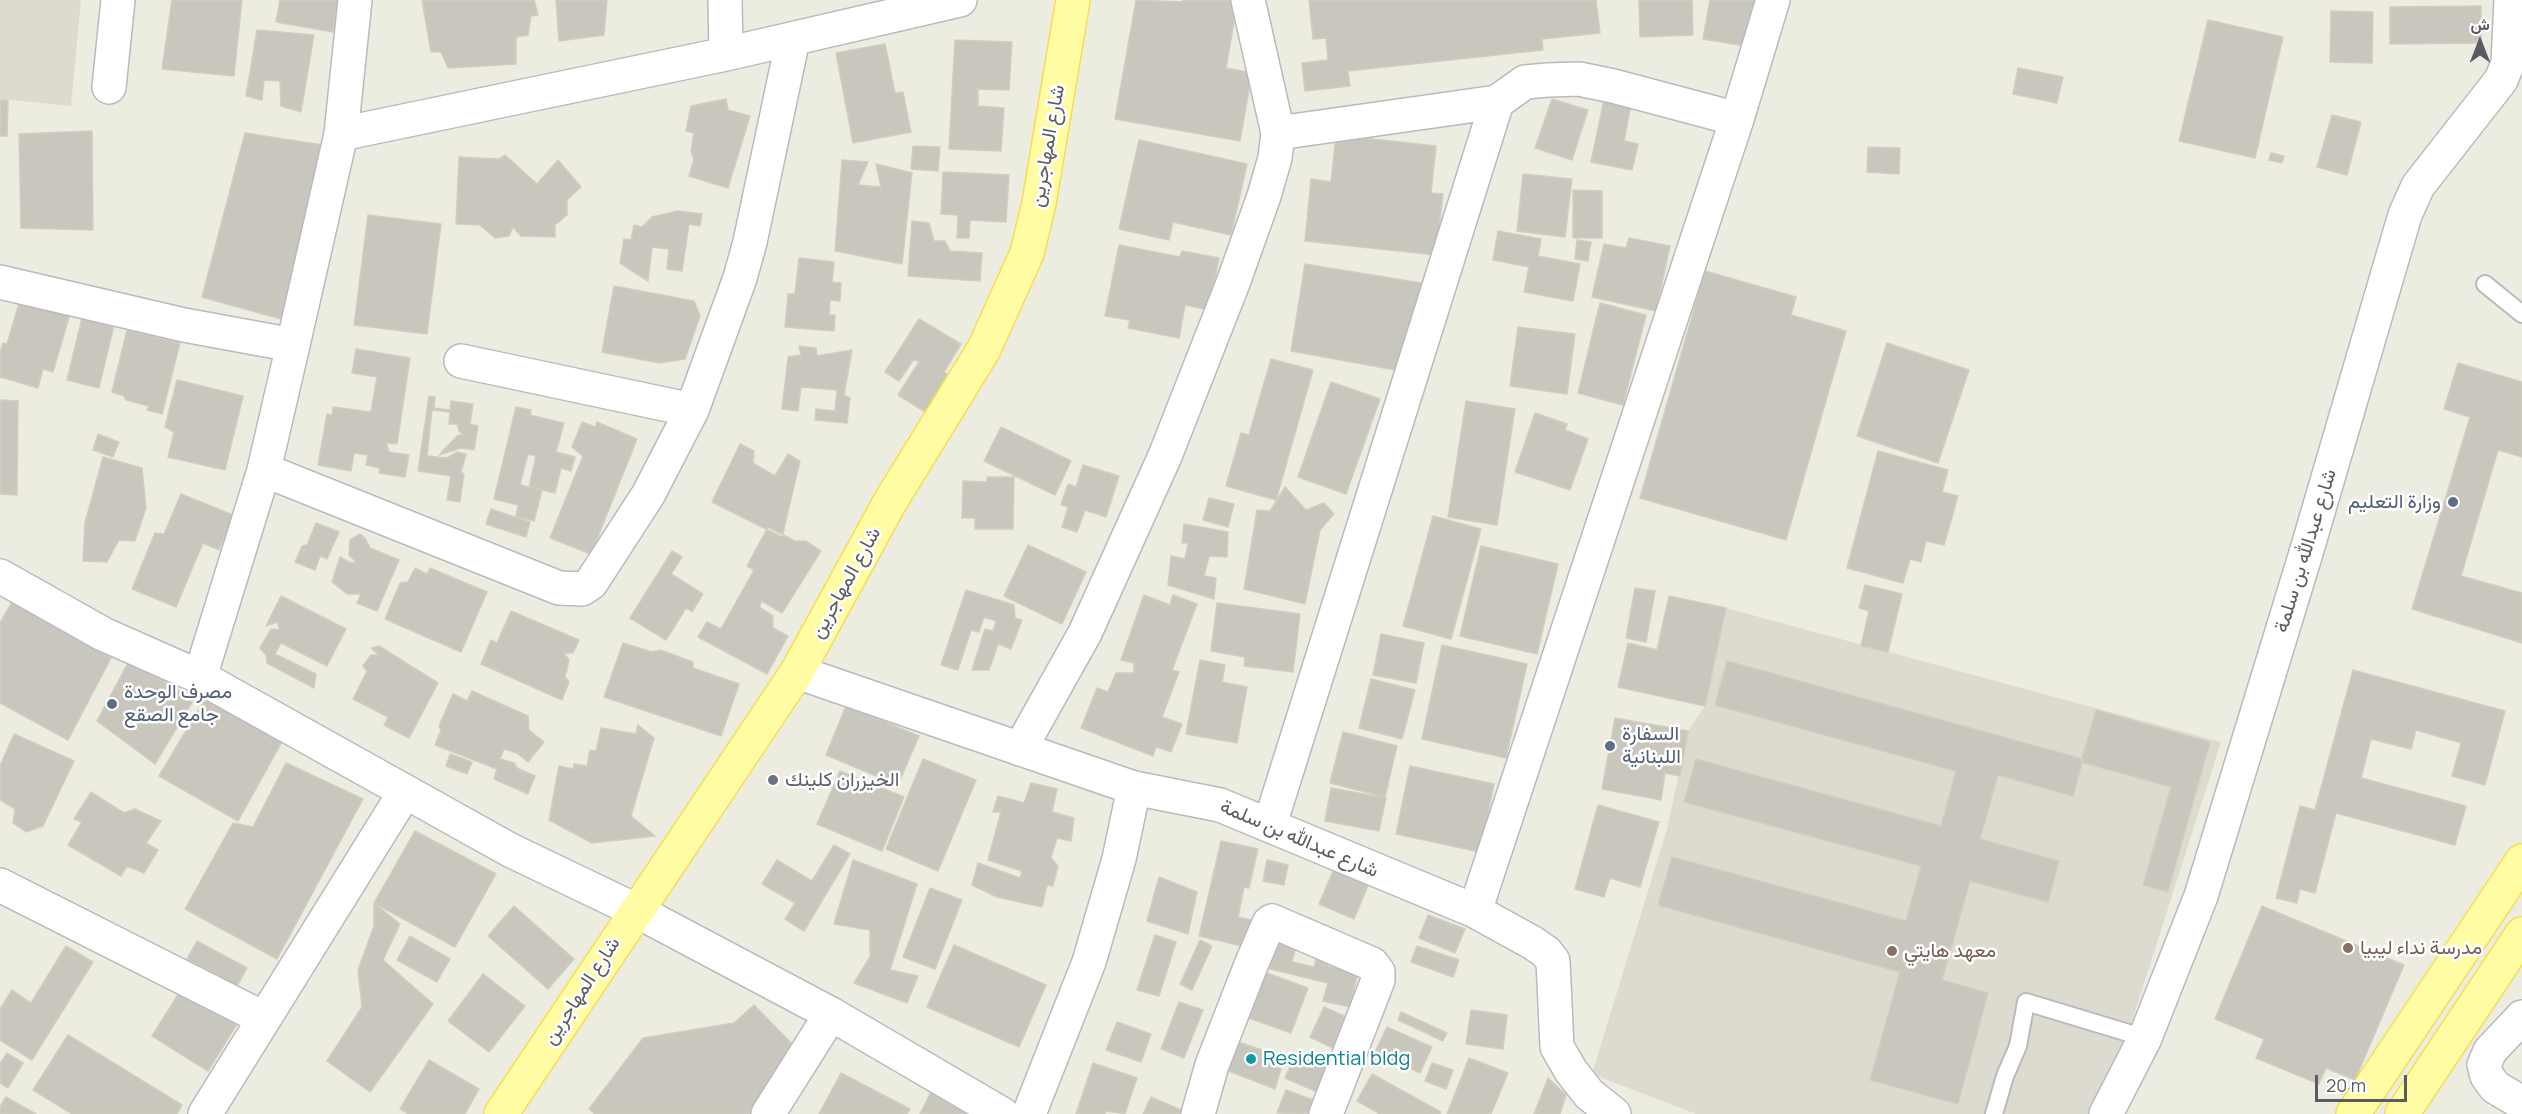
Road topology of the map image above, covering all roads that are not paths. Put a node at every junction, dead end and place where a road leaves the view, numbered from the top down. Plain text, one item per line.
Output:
1 (118, 0) edge
2 (356, 0) edge
3 (725, 0) edge
4 (960, 0) edge
5 (1072, 0) edge
6 (1248, 0) edge
7 (1773, 0) edge
8 (2511, 0) edge
9 (793, 39) junction
10 (2516, 42) edge
11 (726, 54) junction
12 (109, 87) dead end
13 (1497, 102) junction
14 (1737, 119) junction
15 (1278, 133) junction
16 (341, 134) junction
17 (0, 282) edge
18 (2485, 284) dead end
19 (2522, 314) edge
20 (293, 345) junction
21 (461, 361) dead end
22 (692, 410) junction
23 (264, 470) junction
24 (0, 576) edge
25 (797, 672) junction
26 (200, 677) junction
27 (1020, 749) junction
28 (1134, 788) junction
29 (405, 792) junction
30 (1270, 824) junction
31 (2522, 861) edge
32 (0, 885) edge
33 (635, 910) junction
34 (1475, 911) junction
35 (2522, 934) edge
36 (831, 1014) junction
37 (2522, 1017) edge
38 (263, 1018) junction
39 (2145, 1038) junction
40 (2522, 1103) edge
41 (205, 1114) edge
42 (501, 1114) edge
43 (768, 1114) edge
44 (1002, 1114) edge
45 (1029, 1114) edge
46 (1198, 1114) edge
47 (1326, 1114) edge
48 (1614, 1114) edge
49 (1994, 1114) edge
50 (2106, 1114) edge
51 (2353, 1114) edge
52 (2402, 1114) edge

1 - 12 street
2 - 16 street
3 - 11 street
4 - 9 street
5 - 25 main road, شارع المهاجرين
6 - 15 street
7 - 14 street
8 - 10 street, شارع عبدالله بن سلمة
9 - 11 street
9 - 22 street
10 - 39 street, شارع عبدالله بن سلمة
11 - 16 street
13 - 14 street
13 - 15 street
13 - 30 street
14 - 34 street
15 - 27 street
16 - 20 street
17 - 20 street
18 - 19 lane
20 - 23 street
21 - 22 street
22 - 23 street
23 - 26 street
24 - 26 street
25 - 27 street, شارع عبدالله بن سلمة
25 - 33 main road, شارع المهاجرين
26 - 29 street
27 - 28 street, شارع عبدالله بن سلمة
28 - 30 street, شارع عبدالله بن سلمة
28 - 45 street
29 - 33 street
29 - 38 street
30 - 34 street, شارع عبدالله بن سلمة
31 - 51 main road
32 - 38 street
33 - 36 street
33 - 42 main road, شارع المهاجرين
34 - 48 street, شارع عبدالله بن سلمة
35 - 52 main road
36 - 43 street
36 - 44 street
37 - 40 street
38 - 41 street
39 - 49 lane
39 - 50 street, شارع عبدالله بن سلمة
46 - 47 street

